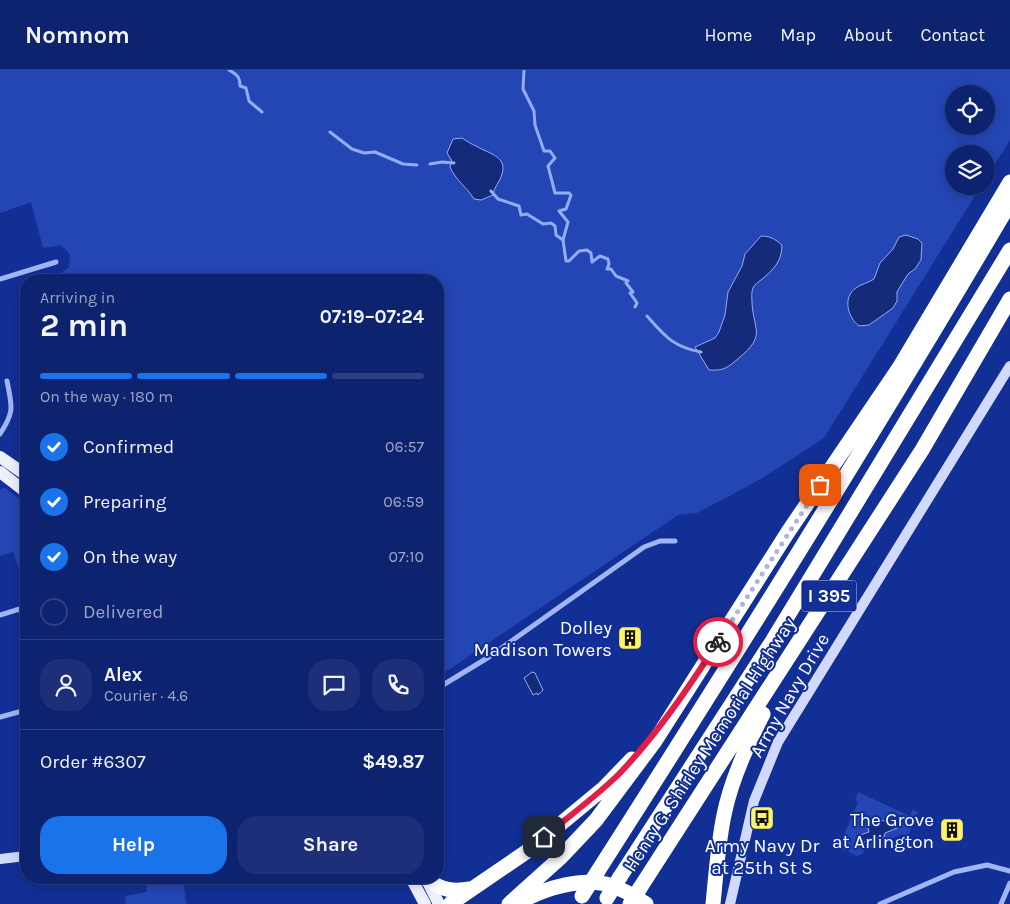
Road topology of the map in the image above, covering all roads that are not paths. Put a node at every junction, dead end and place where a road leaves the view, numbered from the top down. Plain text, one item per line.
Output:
1 (1010, 182) edge
2 (1010, 203) edge
3 (1010, 250) edge
4 (56, 262) dead end
5 (0, 279) edge
6 (1010, 298) edge
7 (1010, 366) edge
8 (7, 381) dead end
9 (0, 434) edge
10 (0, 456) edge
11 (20, 471) edge
12 (0, 472) edge
13 (20, 487) edge
14 (675, 541) dead end
15 (20, 609) edge
16 (0, 615) edge
17 (792, 654) junction
18 (444, 684) edge
19 (691, 684) junction
20 (20, 712) edge
21 (0, 717) edge
22 (20, 857) edge
23 (0, 859) edge
24 (1010, 871) edge
25 (1010, 883) edge
26 (414, 884) edge
27 (429, 884) edge
28 (434, 884) edge
29 (474, 888) junction
30 (580, 900) edge
31 (605, 901) edge
32 (425, 904) edge
33 (439, 904) edge
34 (450, 904) edge
35 (509, 904) edge
36 (517, 904) edge
37 (630, 904) edge
38 (646, 904) edge
39 (713, 904) edge
40 (730, 904) edge
41 (880, 904) edge
42 (1002, 904) edge

1 - 19 highway
2 - 30 highway, Henry G. Shirley Memorial Highway / I 395, bridge
3 - 31 highway, bridge
4 - 5 street
6 - 17 highway, Henry G. Shirley Memorial Highway / I 395
7 - 40 street, Army Navy Drive
8 - 9 street
10 - 11 main road
12 - 13 main road
14 - 18 street
15 - 16 street
17 - 37 highway, Henry G. Shirley Memorial Highway / I 395, bridge
17 - 39 highway
19 - 29 highway
19 - 35 highway
20 - 21 street
22 - 23 street
24 - 41 street
25 - 42 street
26 - 32 main road
27 - 33 main road
28 - 29 highway
29 - 34 highway
36 - 38 highway

